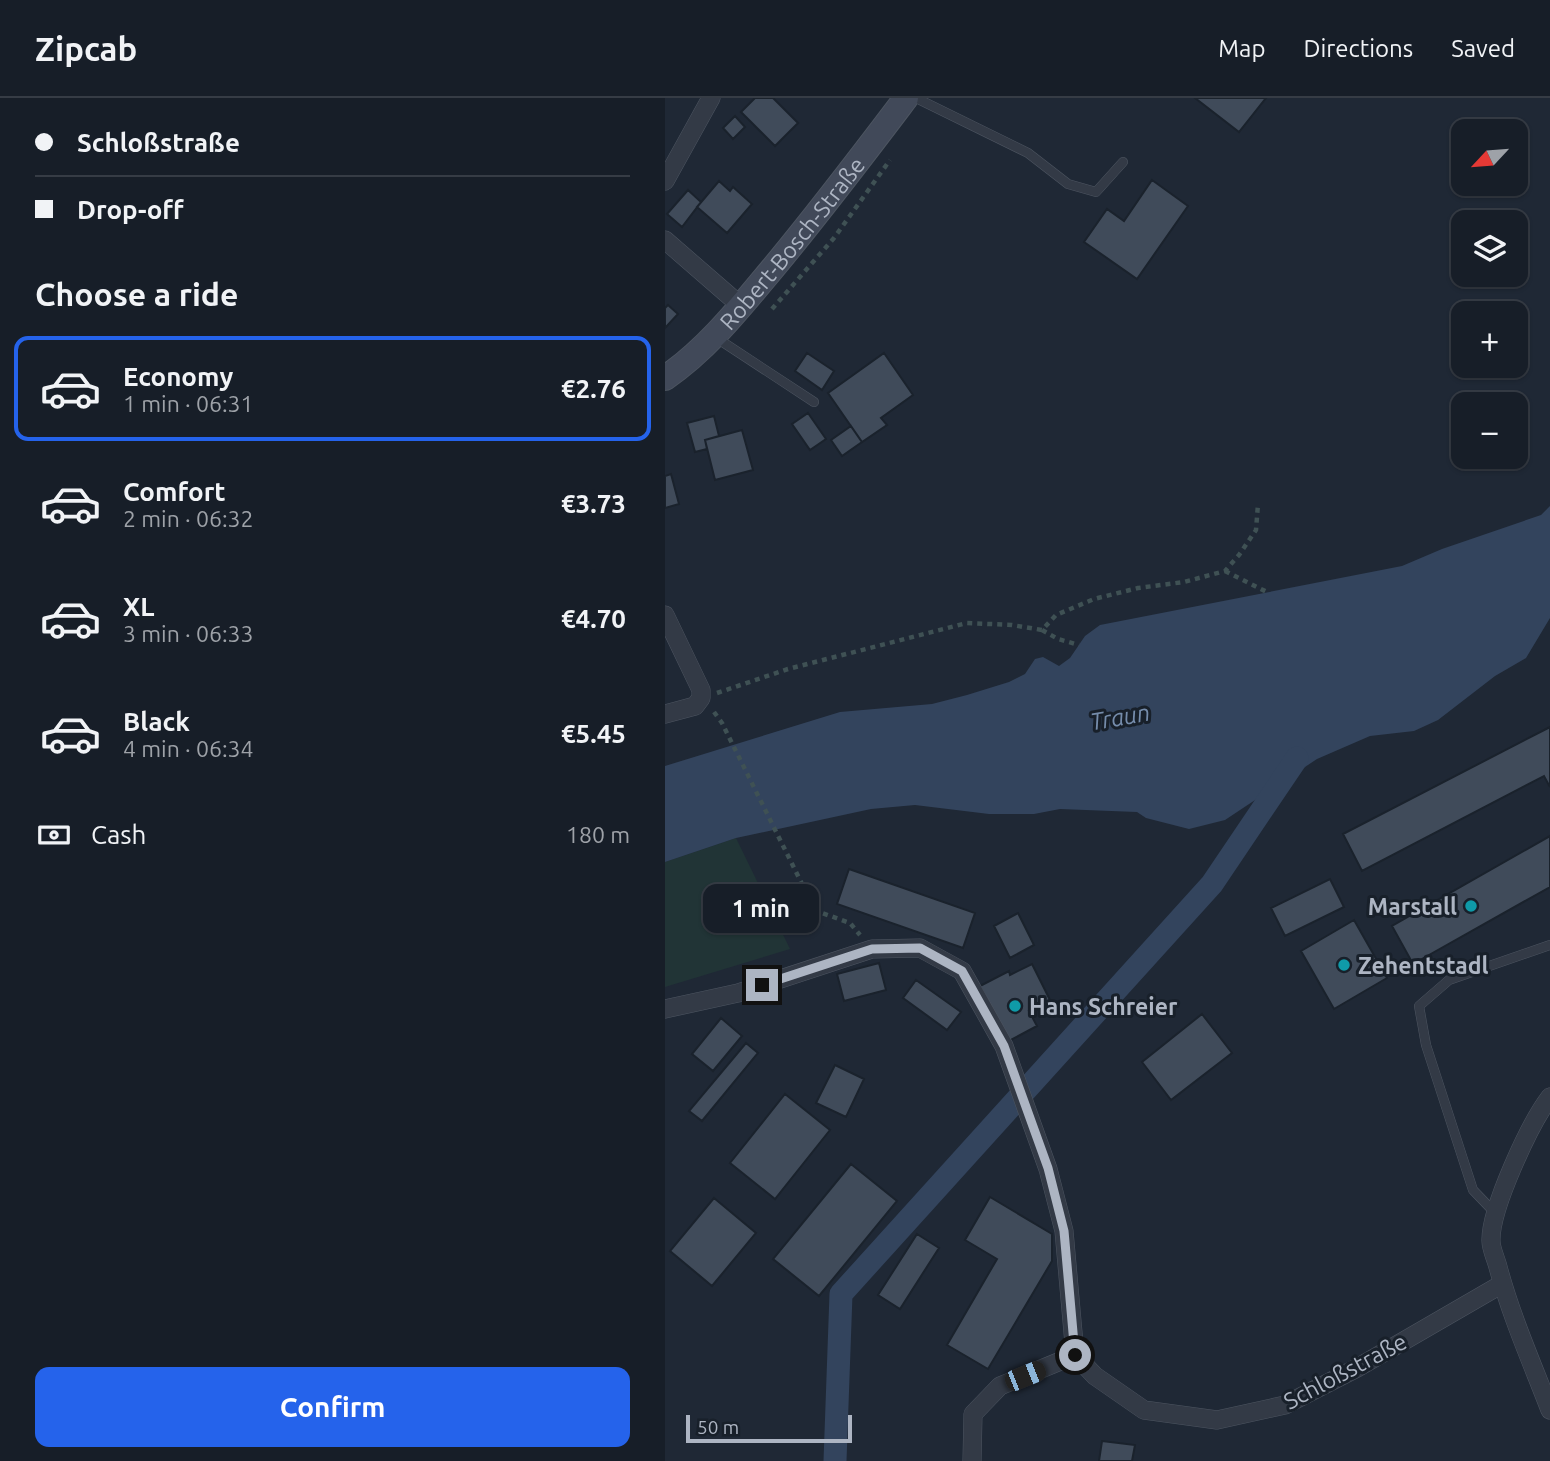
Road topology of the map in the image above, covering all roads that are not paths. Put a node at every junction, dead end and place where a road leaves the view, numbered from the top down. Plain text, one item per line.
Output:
1 (711, 98) edge
2 (906, 98) edge
3 (916, 98) edge
4 (1123, 162) dead end
5 (665, 181) edge
6 (665, 240) edge
7 (741, 306) junction
8 (713, 336) junction
9 (665, 378) edge
10 (814, 402) dead end
11 (665, 615) edge
12 (665, 715) edge
13 (1550, 945) edge
14 (665, 1009) edge
15 (1550, 1097) edge
16 (1496, 1214) junction
17 (1502, 1284) junction
18 (1075, 1355) junction
19 (1550, 1409) edge
20 (972, 1461) edge

1 - 5 street
2 - 7 main road, Robert-Bosch-Straße
3 - 4 lane
6 - 7 street
7 - 8 main road, Robert-Bosch-Straße
8 - 9 main road, Robert-Bosch-Straße
8 - 10 lane
11 - 12 street
13 - 16 lane
14 - 18 street
15 - 16 street
16 - 17 street
17 - 18 street, Schloßstraße
17 - 19 street
18 - 20 street

